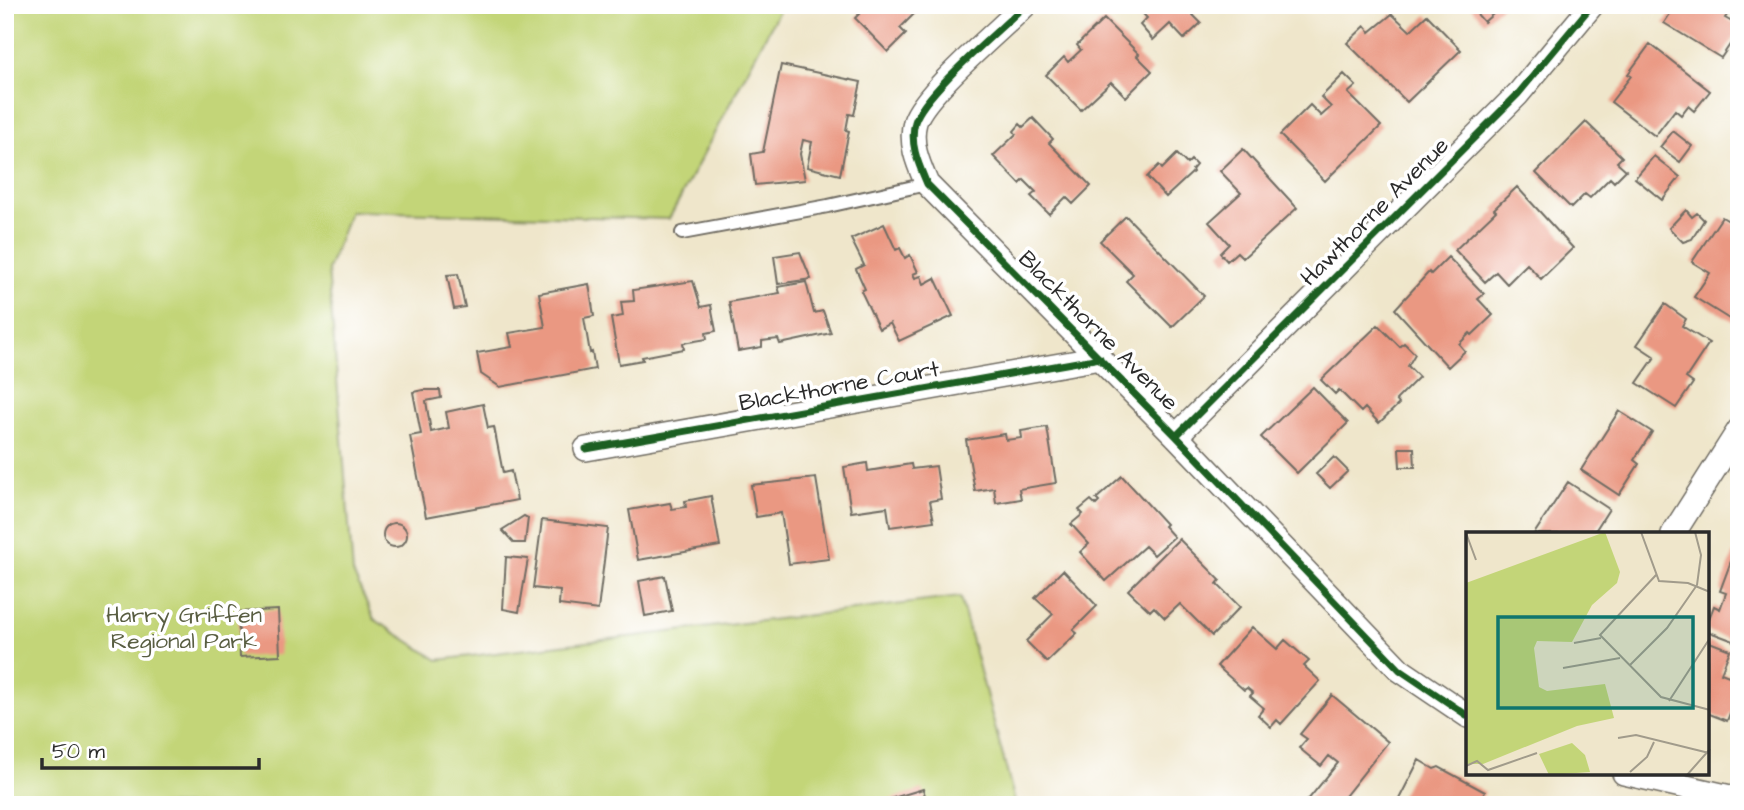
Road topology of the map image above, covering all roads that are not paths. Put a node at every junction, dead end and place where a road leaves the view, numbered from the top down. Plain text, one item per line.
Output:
1 (1025, 5) edge
2 (1592, 5) edge
3 (927, 184) junction
4 (682, 233) dead end
5 (1100, 358) junction
6 (1739, 430) edge
7 (1176, 436) junction
8 (586, 449) dead end
9 (1674, 532) edge
10 (1466, 715) edge
11 (1633, 775) edge
12 (1739, 799) edge

1 - 3 street, Blackthorne Avenue
2 - 7 street, Hawthorne Avenue
3 - 4 lane
3 - 5 street, Blackthorne Avenue
5 - 7 street, Blackthorne Avenue
5 - 8 street, Blackthorne Court
6 - 9 street
7 - 10 street, Blackthorne Avenue
11 - 12 street

